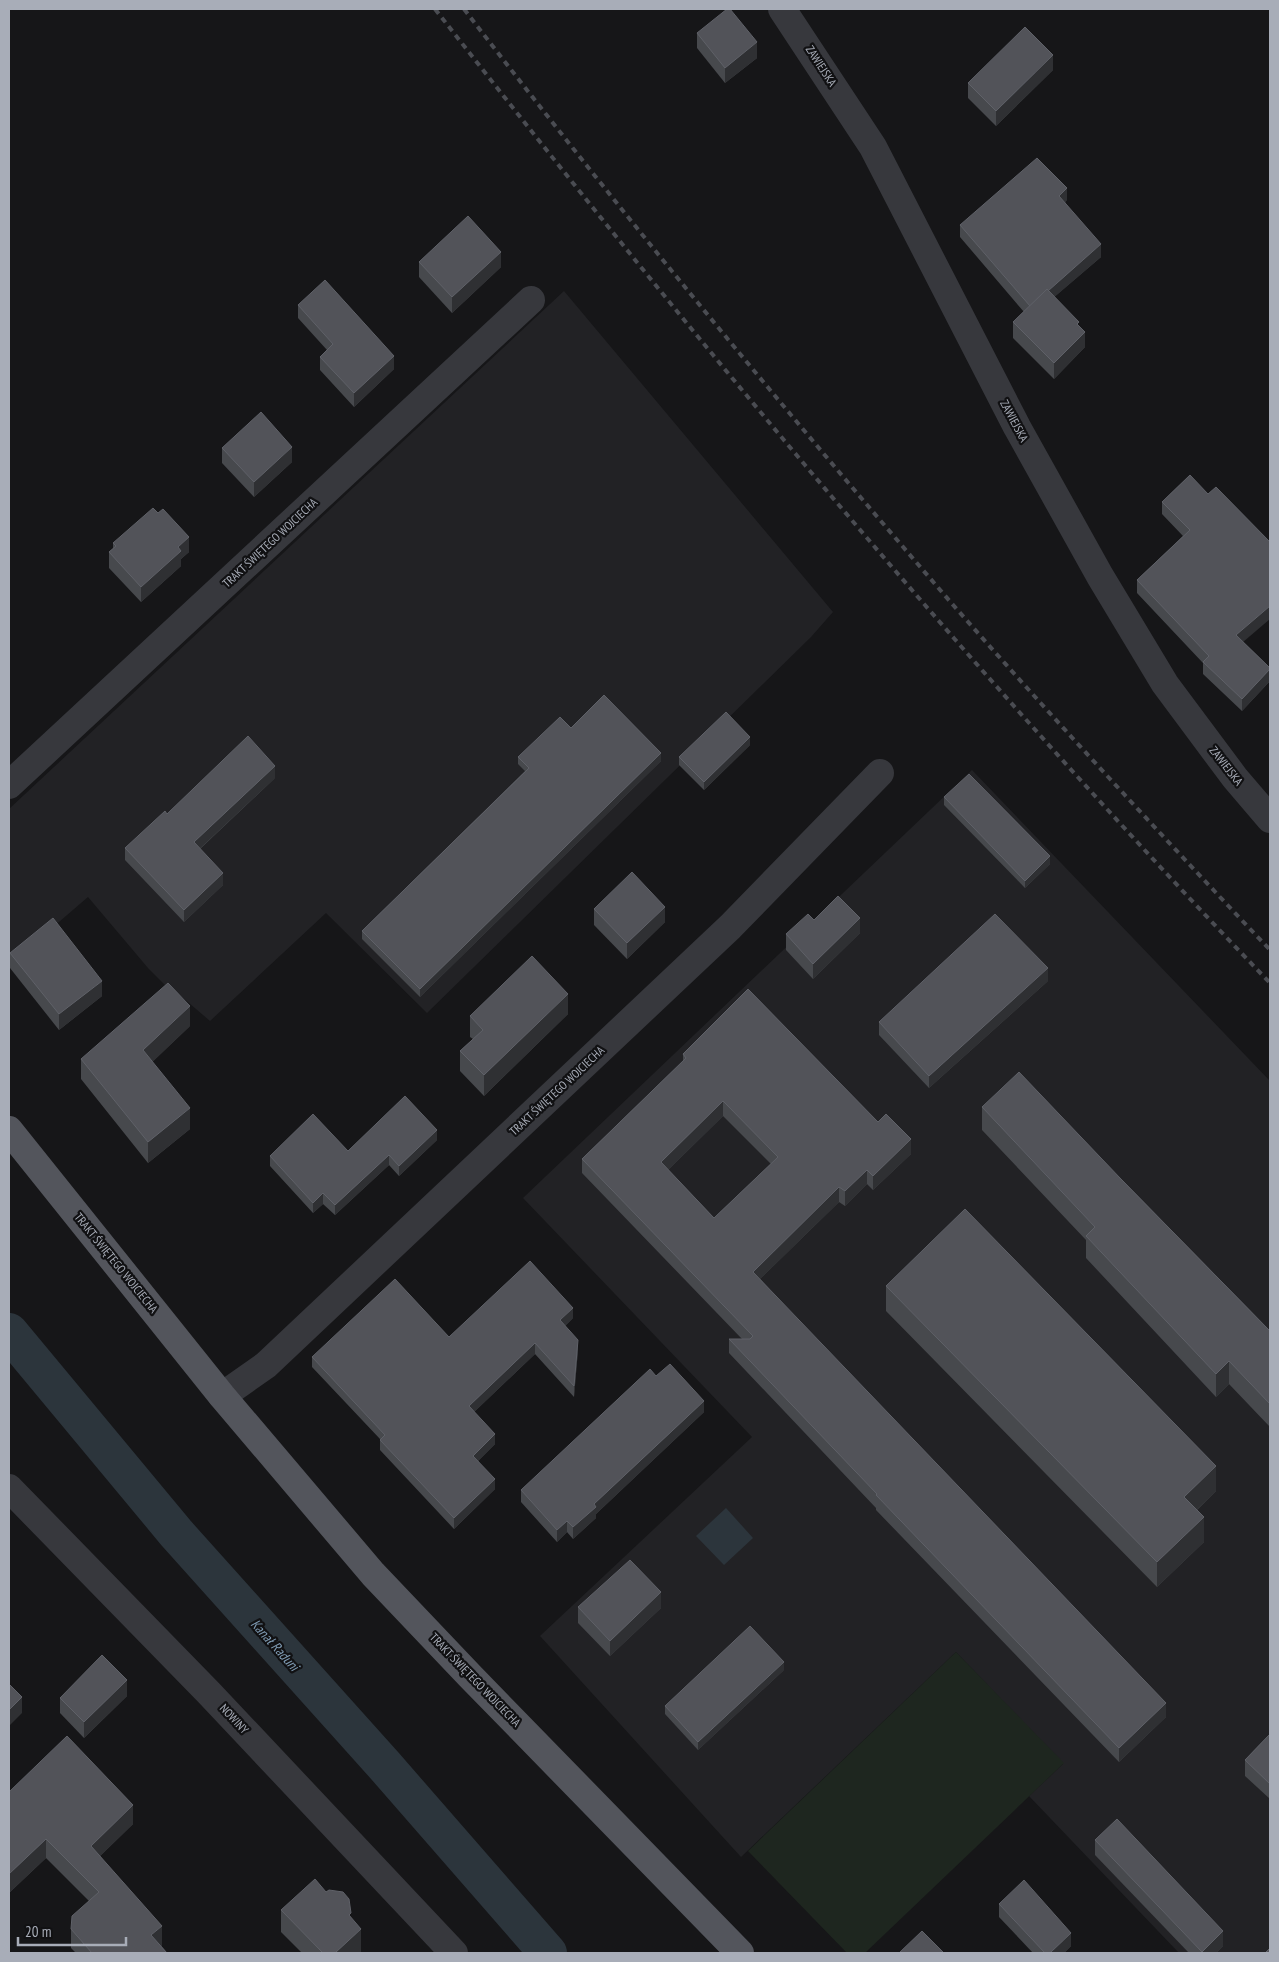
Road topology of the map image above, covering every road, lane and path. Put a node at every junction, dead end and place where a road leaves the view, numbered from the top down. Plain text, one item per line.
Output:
1 (782, 9) edge
2 (531, 300) dead end
3 (880, 773) dead end
4 (9, 785) edge
5 (1270, 819) edge
6 (9, 1130) edge
7 (222, 1396) junction
8 (9, 1488) edge
9 (454, 1953) edge
10 (740, 1953) edge

1 - 5 street, ZAWIEJSKA
2 - 4 street, TRAKT ŚWIĘTEGO WOJCIECHA
3 - 7 street, TRAKT ŚWIĘTEGO WOJCIECHA
6 - 7 main road, TRAKT ŚWIĘTEGO WOJCIECHA
7 - 10 main road, TRAKT ŚWIĘTEGO WOJCIECHA
8 - 9 street, NOWINY

